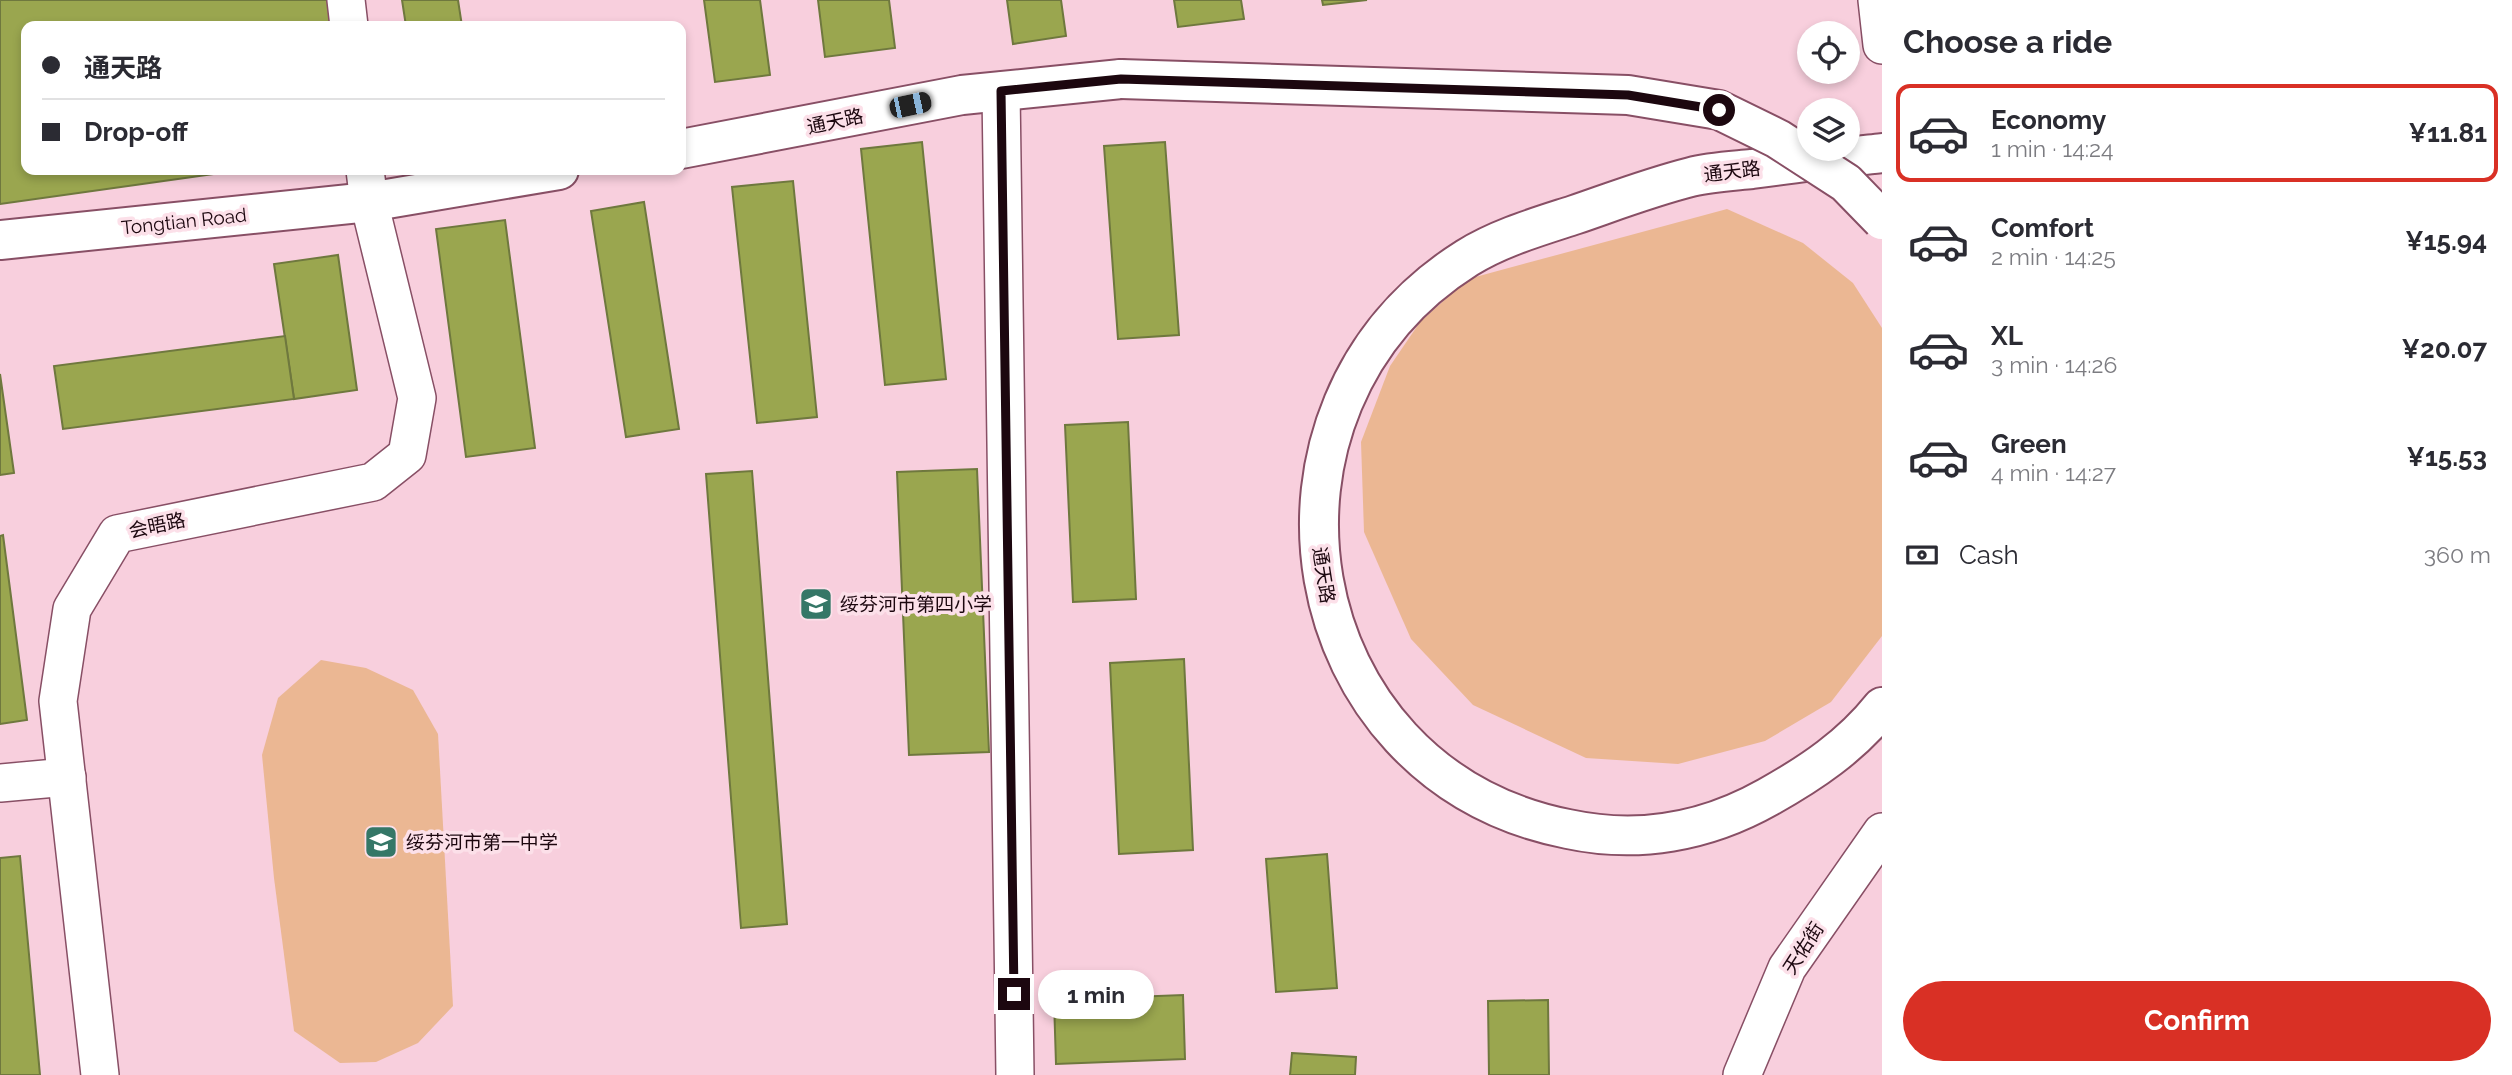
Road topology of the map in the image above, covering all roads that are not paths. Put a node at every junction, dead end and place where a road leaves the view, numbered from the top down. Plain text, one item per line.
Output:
1 (346, 0) edge
2 (1877, 0) edge
3 (348, 21) edge
4 (1882, 45) edge
5 (1001, 91) junction
6 (686, 148) edge
7 (1882, 153) edge
8 (499, 175) edge
9 (367, 186) edge
10 (1882, 220) edge
11 (0, 240) edge
12 (1882, 707) edge
13 (67, 777) junction
14 (0, 783) edge
15 (1882, 832) edge
16 (100, 1075) edge
17 (1015, 1075) edge
18 (1742, 1075) edge

1 - 3 street
2 - 4 street
5 - 6 main road, 通天路
5 - 10 main road, 通天路, bridge
5 - 17 street
7 - 12 main road, 通天路
8 - 9 main road
9 - 11 main road, Tongtian Road
9 - 13 street, 会晤路
13 - 14 street
13 - 16 street, 会晤路
15 - 18 street, 天佑街

